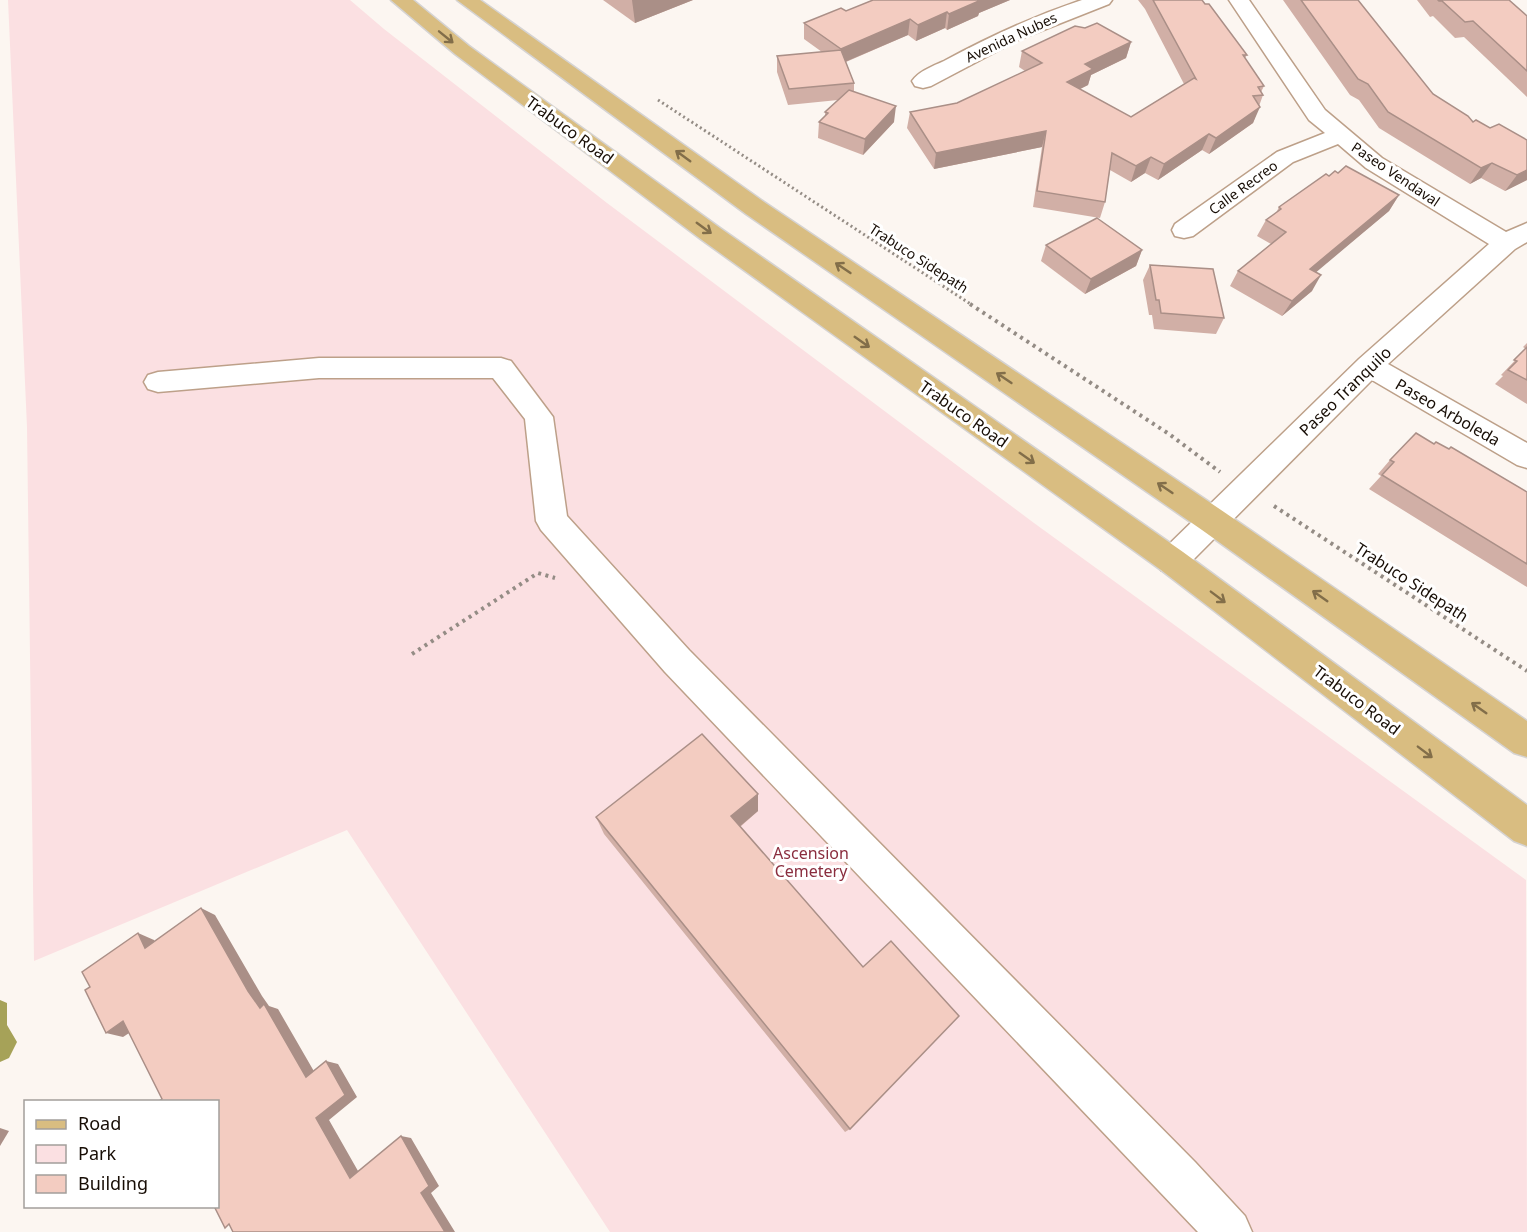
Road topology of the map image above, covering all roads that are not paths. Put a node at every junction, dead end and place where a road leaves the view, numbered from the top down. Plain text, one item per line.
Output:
1 (401, 0) edge
2 (467, 0) edge
3 (1102, 0) edge
4 (1239, 0) edge
5 (923, 81) dead end
6 (1339, 136) junction
7 (1184, 230) dead end
8 (1517, 237) edge
9 (1369, 366) junction
10 (158, 382) dead end
11 (1527, 457) edge
12 (1214, 521) junction
13 (1172, 561) junction
14 (1527, 741) edge
15 (1527, 828) edge
16 (1229, 1232) edge

1 -> 13 main road, Trabuco Road
12 -> 2 main road
3 - 5 street, Avenida Nubes
4 - 6 street, Paseo Vendaval
6 - 7 street, Calle Recreo
6 - 8 street, Paseo Vendaval
8 - 9 street, Paseo Tranquilo
9 - 11 street, Paseo Arboleda
9 - 12 street, Paseo Tranquilo
10 - 16 street
12 - 13 street, Paseo Tranquilo
14 -> 12 main road
13 -> 15 main road, Trabuco Road

